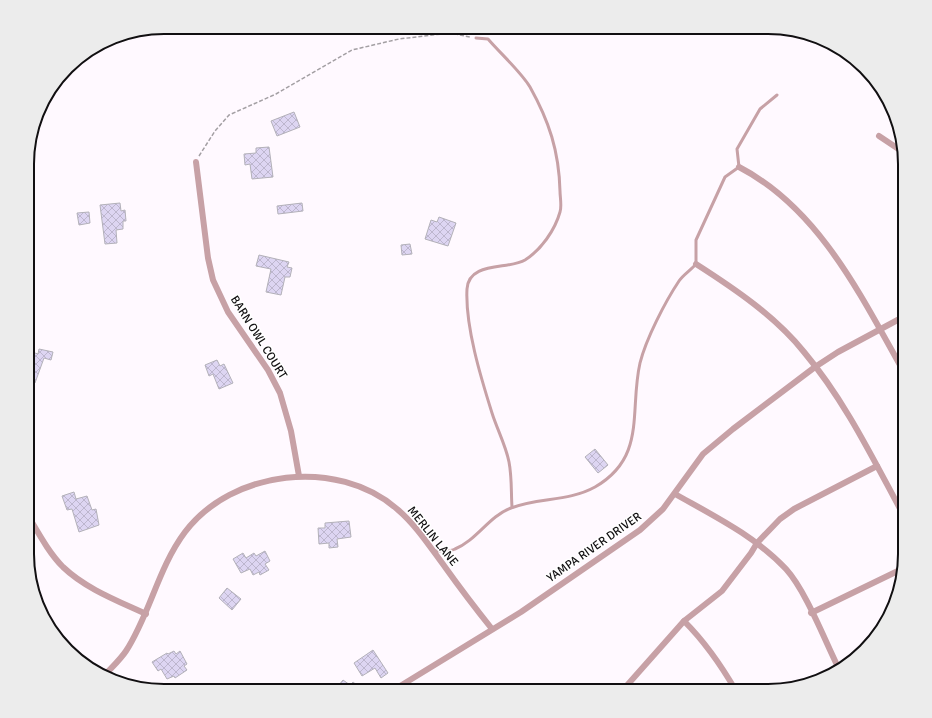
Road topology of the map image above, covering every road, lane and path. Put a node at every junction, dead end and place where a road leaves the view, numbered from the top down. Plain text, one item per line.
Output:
1 (442, 34) edge
2 (455, 34) edge
3 (476, 38) joint
4 (778, 95) dead end
5 (879, 136) dead end
6 (897, 148) edge
7 (196, 162) joint
8 (739, 167) junction
9 (696, 264) junction
10 (898, 320) edge
11 (880, 329) junction
12 (898, 361) edge
13 (815, 367) junction
14 (877, 466) junction
15 (298, 476) junction
16 (675, 494) junction
17 (898, 505) edge
18 (512, 507) junction
19 (34, 525) edge
20 (757, 543) junction
21 (433, 551) junction
22 (897, 571) edge
23 (811, 613) junction
24 (146, 614) junction
25 (684, 621) junction
26 (492, 629) junction
27 (837, 664) edge
28 (108, 671) edge
29 (403, 684) edge
30 (628, 684) edge
31 (732, 684) edge

1 - 7 path
2 - 3 path
3 - 18 lane
4 - 8 lane
5 - 6 street
7 - 15 street, BARN OWL COURT
8 - 9 lane
8 - 11 street
9 - 13 street
9 - 18 lane
10 - 11 street, YAMPA RIVER DRIVER
11 - 12 street
11 - 13 street, YAMPA RIVER DRIVER
13 - 14 street
13 - 16 street, YAMPA RIVER DRIVER
14 - 17 street
14 - 20 street
15 - 21 street, MERLIN LANE
15 - 24 street, MERLIN LANE
16 - 20 street
16 - 26 street, YAMPA RIVER DRIVER
18 - 21 lane
19 - 24 street
20 - 23 street
20 - 25 street
21 - 26 street, MERLIN LANE
22 - 23 street
23 - 27 street
24 - 28 street, MERLIN LANE
25 - 30 street
25 - 31 street
26 - 29 street, YAMPA RIVER DRIVER

